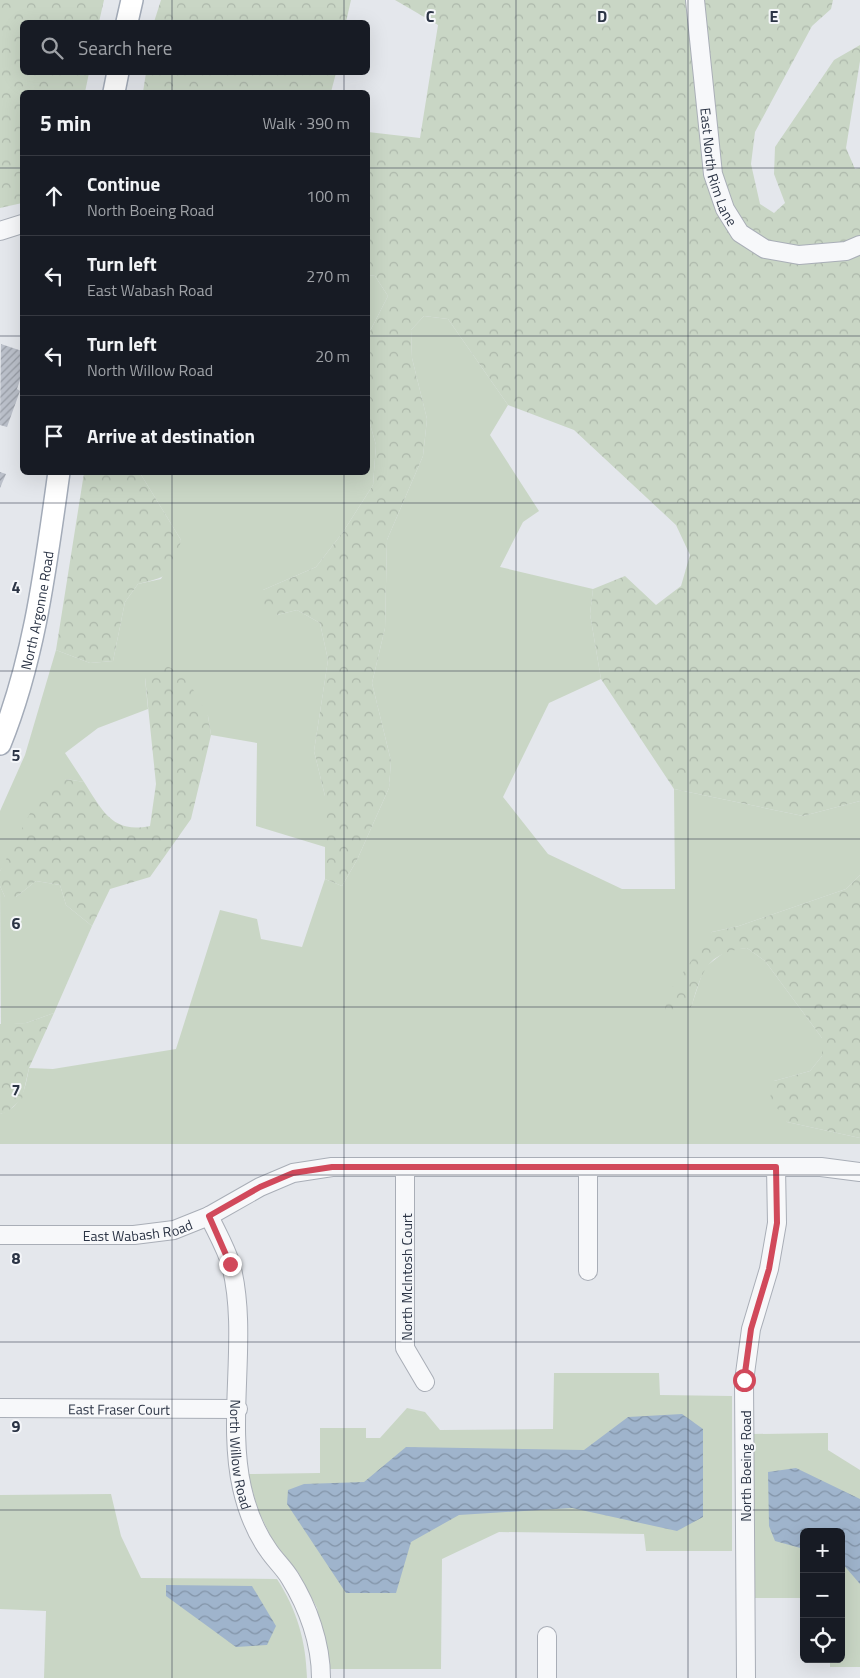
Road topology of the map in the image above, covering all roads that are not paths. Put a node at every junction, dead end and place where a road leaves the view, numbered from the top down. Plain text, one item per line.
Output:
1 (132, 0) edge
2 (695, 0) edge
3 (127, 20) edge
4 (117, 75) edge
5 (114, 90) edge
6 (20, 225) edge
7 (0, 231) edge
8 (860, 245) edge
9 (59, 475) edge
10 (0, 744) edge
11 (405, 1167) junction
12 (588, 1167) junction
13 (776, 1167) junction
14 (860, 1172) edge
15 (209, 1216) junction
16 (0, 1235) edge
17 (588, 1271) dead end
18 (425, 1382) dead end
19 (0, 1408) edge
20 (238, 1409) junction
21 (547, 1636) dead end
22 (321, 1678) edge
23 (547, 1678) edge
24 (746, 1678) edge

1 - 3 main road
2 - 8 street, East North Rim Lane
4 - 5 main road
6 - 7 street
9 - 10 main road, North Argonne Road
11 - 12 street, East Wabash Road
11 - 15 street, East Wabash Road
11 - 18 street, North McIntosh Court
12 - 13 street, East Wabash Road
12 - 17 street
13 - 14 street, East Wabash Road
13 - 24 street, North Boeing Road
15 - 16 street, East Wabash Road
15 - 20 street, North Willow Road
19 - 20 street, East Fraser Court
20 - 22 street, North Willow Road
21 - 23 street

